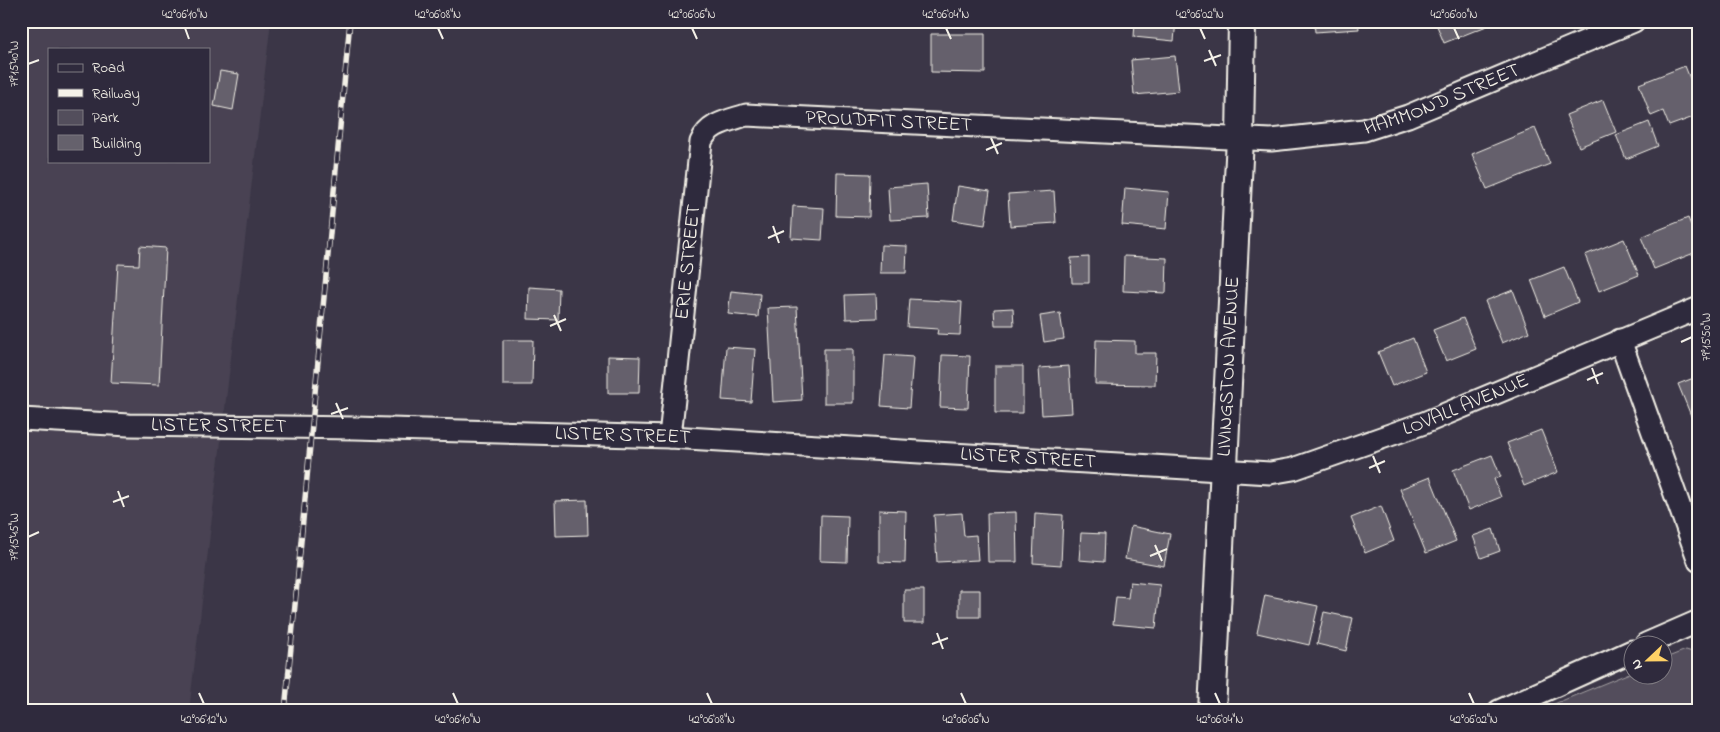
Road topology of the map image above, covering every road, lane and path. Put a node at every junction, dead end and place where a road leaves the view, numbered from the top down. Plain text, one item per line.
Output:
1 (1242, 21) edge
2 (1634, 21) edge
3 (746, 116) joint
4 (1240, 138) junction
5 (1699, 308) edge
6 (1620, 340) junction
7 (21, 420) edge
8 (670, 437) junction
9 (1224, 470) junction
10 (1699, 561) edge
11 (1699, 621) edge
12 (1669, 634) edge
13 (1622, 656) edge
14 (1212, 711) edge
15 (1499, 711) edge

1 - 4 street, LIVINGSTON AVENUE
2 - 4 street, HAMMOND STREET
3 - 4 street, PROUDFIT STREET
3 - 8 street, ERIE STREET
4 - 9 street, LIVINGSTON AVENUE
5 - 6 street, LOVALL AVENUE
6 - 9 street, LOVALL AVENUE
6 - 10 street
7 - 8 street, LISTER STREET
8 - 9 street, LISTER STREET
9 - 14 street, LIVINGSTON AVENUE
11 - 12 street
13 - 15 street

